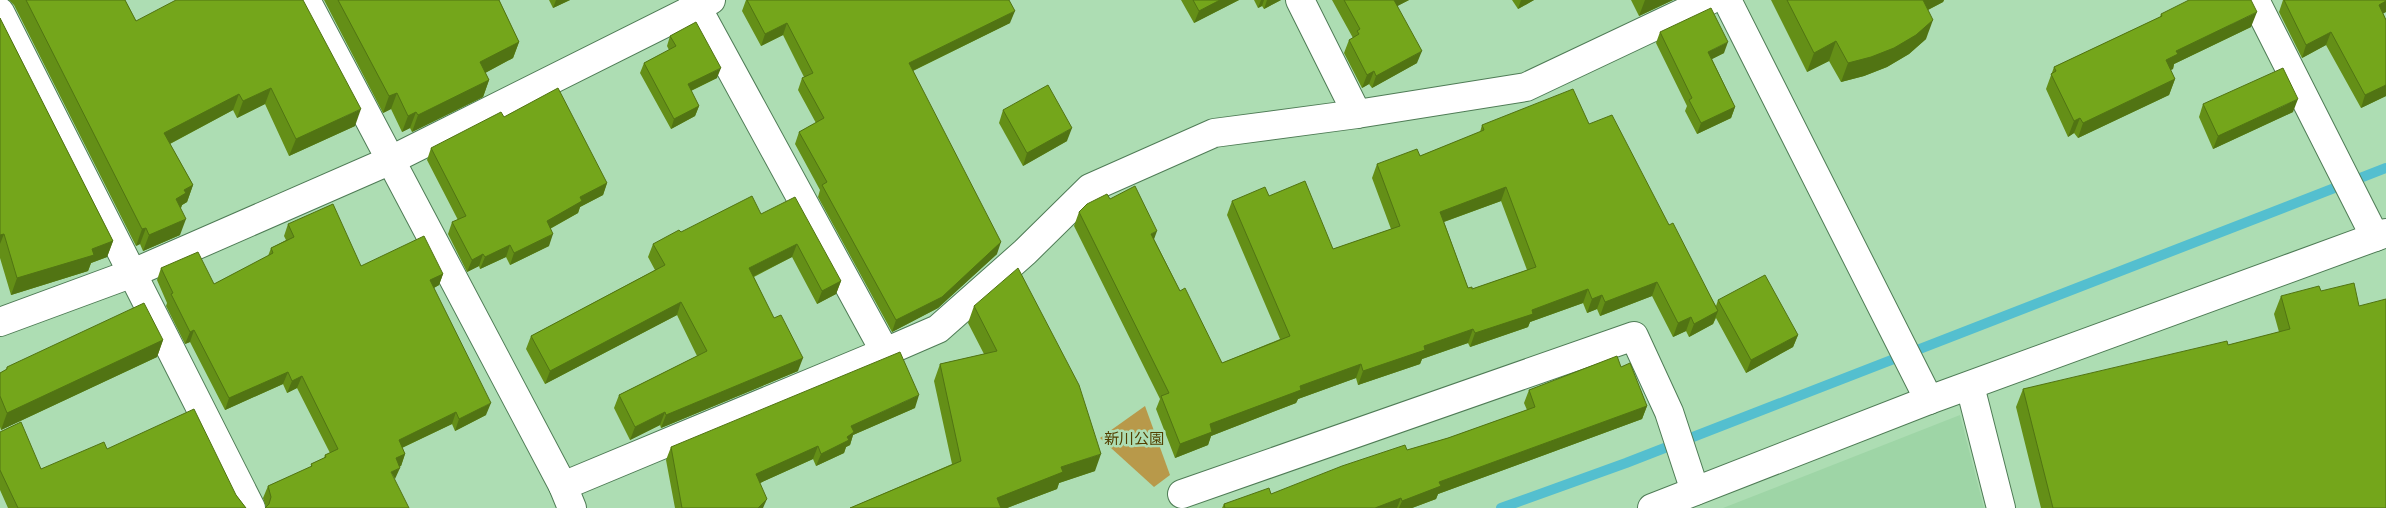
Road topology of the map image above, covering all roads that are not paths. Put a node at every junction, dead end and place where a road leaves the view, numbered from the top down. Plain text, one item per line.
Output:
1 (306, 0) edge
2 (1300, 0) edge
3 (1710, 0) edge
4 (1727, 0) edge
5 (2255, 0) edge
6 (700, 2) edge
7 (0, 12) edge
8 (1357, 114) junction
9 (389, 161) junction
10 (2381, 235) edge
11 (133, 273) junction
12 (0, 322) edge
13 (885, 352) junction
14 (1970, 386) junction
15 (1929, 400) junction
16 (1696, 491) junction
17 (1182, 494) dead end
18 (567, 497) edge
19 (251, 508) edge
20 (1652, 508) edge
21 (2001, 508) edge

1 - 9 street
2 - 8 street
3 - 8 street
4 - 15 street
5 - 10 street
6 - 9 street
6 - 13 street
7 - 11 street
8 - 13 street
9 - 11 street
9 - 18 street
10 - 14 street
11 - 12 street
11 - 19 street
13 - 18 street
14 - 15 street
14 - 21 street
15 - 16 street
16 - 17 street
16 - 20 street

